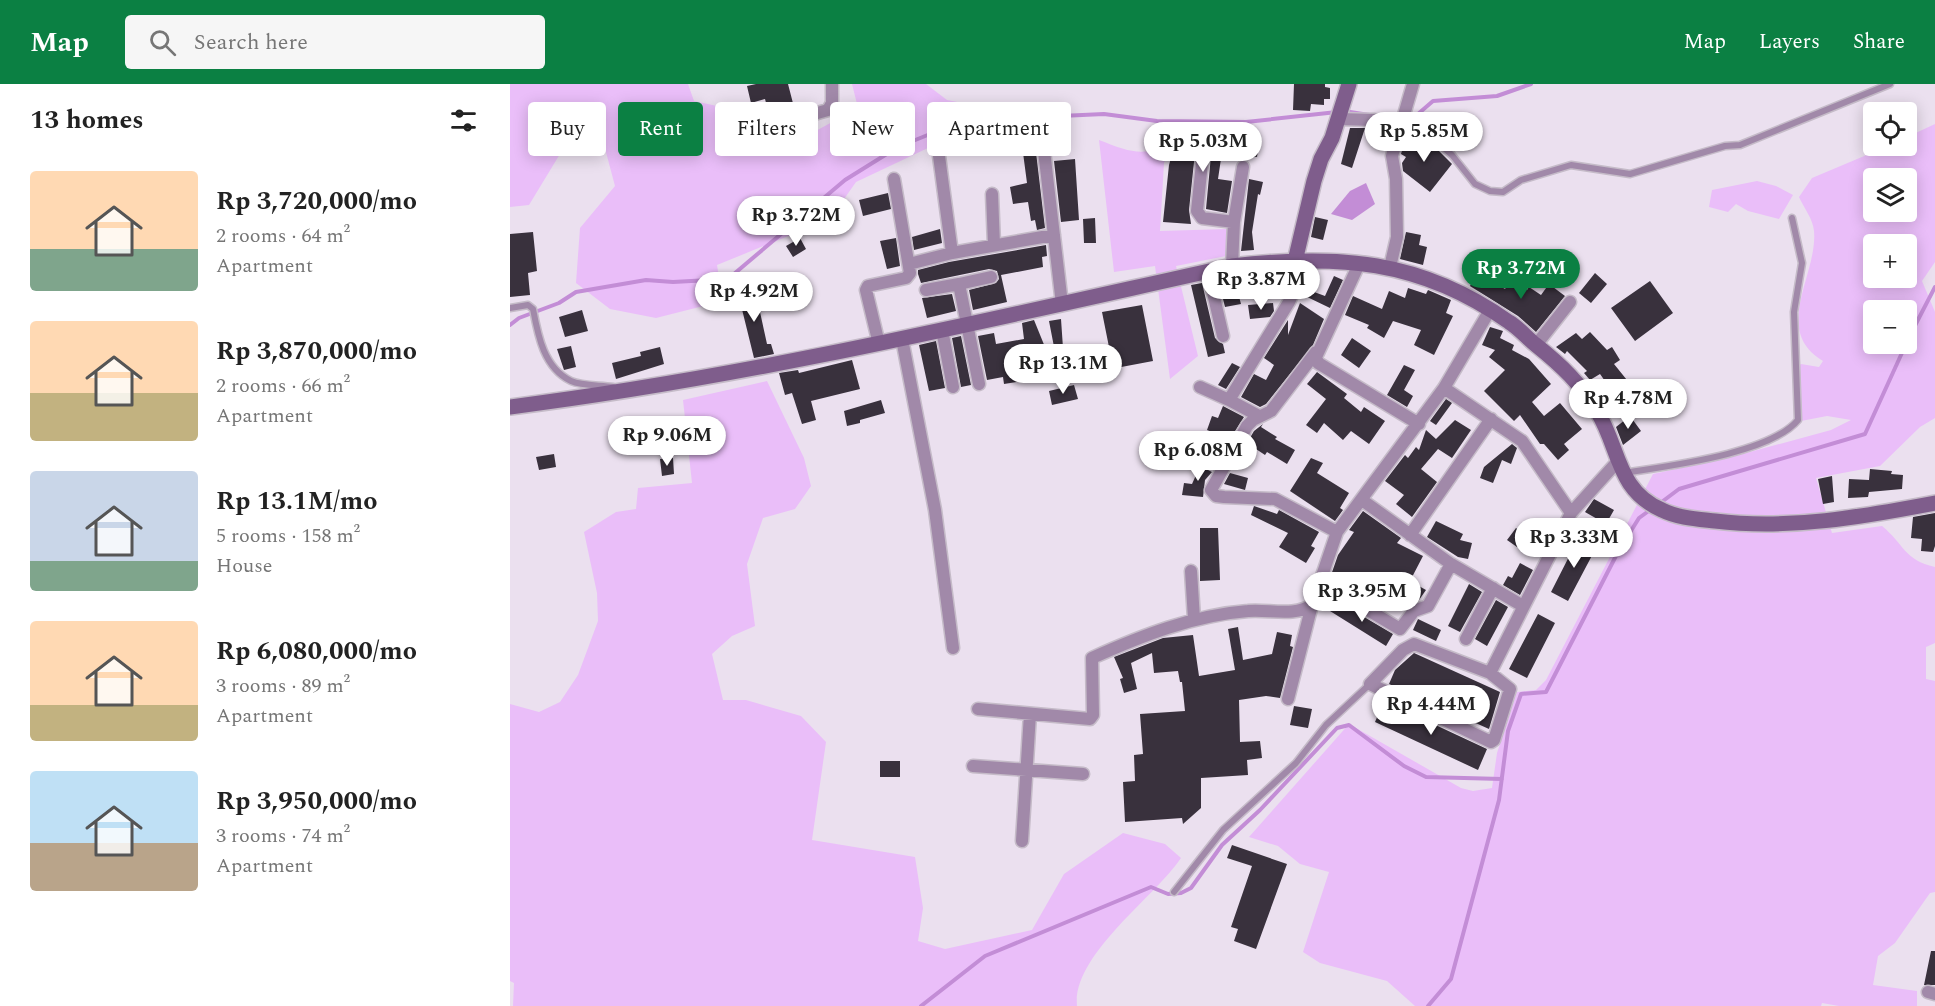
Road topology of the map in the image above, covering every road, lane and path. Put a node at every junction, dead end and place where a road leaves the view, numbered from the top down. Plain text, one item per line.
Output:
1 (832, 84) edge
2 (1349, 84) edge
3 (1413, 84) edge
4 (1890, 84) edge
5 (818, 113) edge
6 (1340, 113) junction
7 (1402, 121) junction
8 (1204, 144) dead end
9 (939, 156) dead end
10 (1045, 156) edge
11 (1243, 167) dead end
12 (894, 179) dead end
13 (992, 194) dead end
14 (1792, 218) dead end
15 (1234, 222) junction
16 (1054, 235) junction
17 (994, 245) junction
18 (952, 253) junction
19 (1301, 261) junction
20 (909, 264) junction
21 (1359, 264) junction
22 (1232, 266) junction
23 (1390, 267) junction
24 (1208, 272) junction
25 (991, 277) dead end
26 (958, 284) junction
27 (926, 290) dead end
28 (1570, 302) dead end
29 (1062, 304) junction
30 (510, 308) edge
31 (1490, 310) junction
32 (967, 324) junction
33 (942, 330) junction
34 (1222, 336) dead end
35 (902, 339) junction
36 (879, 344) junction
37 (1536, 345) junction
38 (1316, 352) junction
39 (980, 384) dead end
40 (953, 387) dead end
41 (1200, 387) dead end
42 (1444, 388) junction
43 (630, 391) junction
44 (1228, 400) junction
45 (510, 407) edge
46 (1259, 416) junction
47 (1491, 419) junction
48 (1419, 424) junction
49 (1620, 467) junction
50 (1362, 500) junction
51 (1935, 503) edge
52 (1571, 513) junction
53 (1337, 532) junction
54 (1410, 535) junction
55 (1451, 564) junction
56 (1191, 571) dead end
57 (1321, 582) junction
58 (1493, 588) junction
59 (1312, 605) junction
60 (1522, 606) junction
61 (1194, 619) junction
62 (1466, 639) dead end
63 (953, 648) dead end
64 (1490, 673) junction
65 (1370, 684) junction
66 (1288, 699) dead end
67 (978, 709) dead end
68 (1030, 714) junction
69 (973, 766) dead end
70 (1027, 770) junction
71 (1083, 774) dead end
72 (1022, 842) dead end
73 (1174, 892) dead end

1 - 5 street
2 - 6 street
3 - 7 street
4 - 7 lane
6 - 7 street
6 - 19 street
7 - 23 street
8 - 15 street
9 - 18 street
10 - 16 street
11 - 15 street
12 - 20 street
13 - 17 street
14 - 49 lane
15 - 22 street
16 - 17 street
16 - 29 street
17 - 18 street
18 - 20 street
19 - 21 street
19 - 22 street
19 - 44 street
20 - 36 street
21 - 23 street
21 - 38 street
22 - 24 street
23 - 31 street
24 - 29 street
24 - 34 street
25 - 26 street
26 - 27 street
26 - 32 street
28 - 37 street
29 - 32 street
30 - 43 lane
31 - 37 street
31 - 42 street
32 - 33 street
32 - 39 street
33 - 35 street
33 - 40 street
35 - 36 street
35 - 63 street
36 - 43 street
37 - 49 street
38 - 46 street
38 - 48 street
41 - 44 street
42 - 47 street
42 - 48 street
43 - 45 street
44 - 46 street
46 - 53 street
47 - 52 street
47 - 54 street
48 - 50 street
49 - 51 street
49 - 52 street
50 - 53 street
50 - 54 street
52 - 60 street
53 - 57 street
54 - 55 street
55 - 57 street
55 - 58 street
56 - 61 street
57 - 59 street
58 - 60 street
58 - 62 street
59 - 61 street
59 - 66 street
60 - 64 street
61 - 68 street
64 - 65 street
64 - 65 street
65 - 73 lane
67 - 68 street
68 - 70 street
69 - 70 street
70 - 71 street
70 - 72 street

